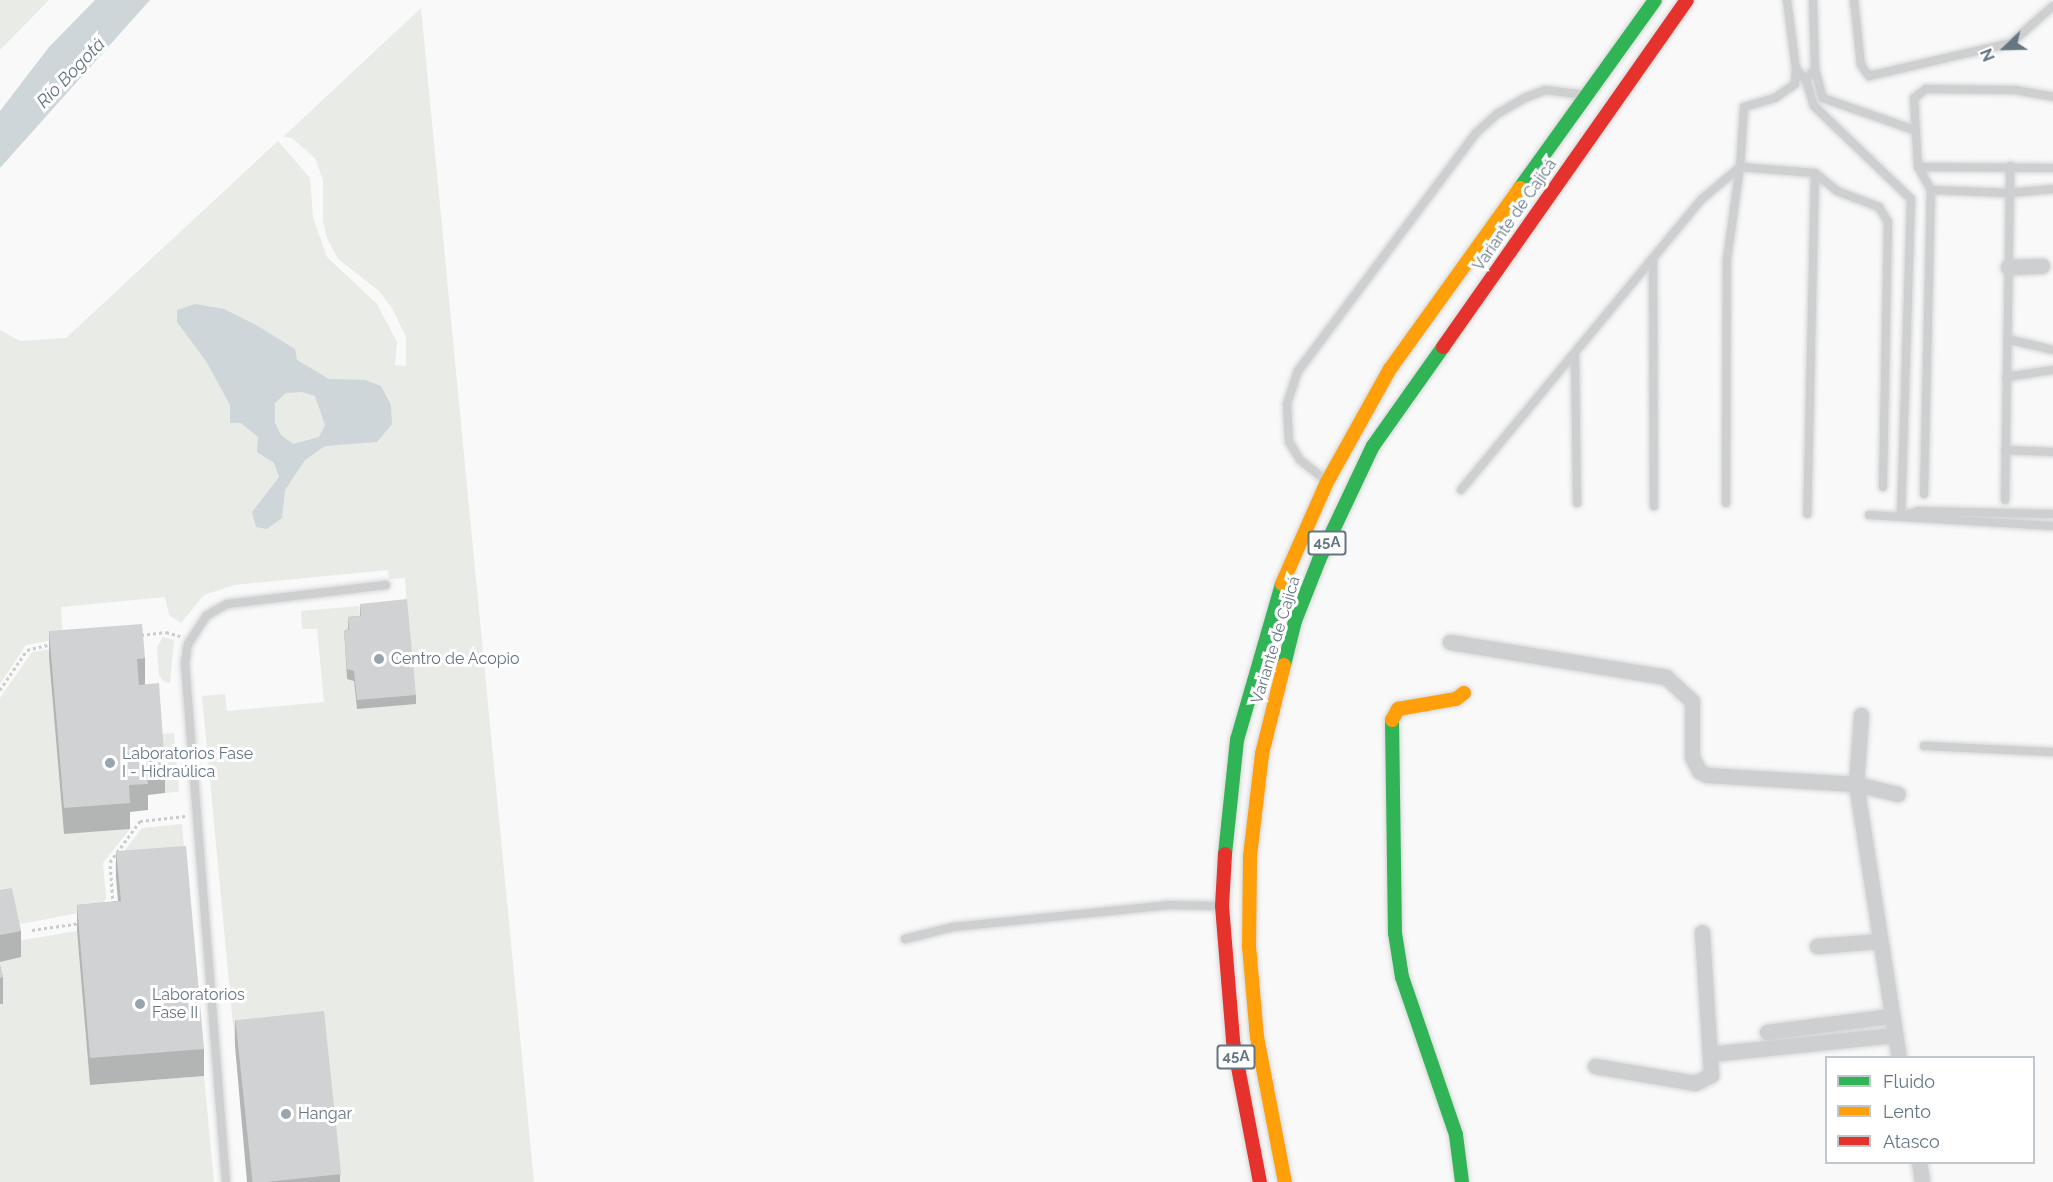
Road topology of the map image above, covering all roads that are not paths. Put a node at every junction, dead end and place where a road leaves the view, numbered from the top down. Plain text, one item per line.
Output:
1 (1655, 0) edge
2 (1687, 0) edge
3 (1787, 0) edge
4 (1813, 0) edge
5 (1854, 0) edge
6 (2053, 6) edge
7 (1796, 69) junction
8 (1815, 69) junction
9 (1806, 80) junction
10 (1587, 95) junction
11 (2053, 97) edge
12 (1914, 130) junction
13 (1918, 166) junction
14 (2010, 166) junction
15 (1740, 167) junction
16 (2053, 168) edge
17 (1815, 173) junction
18 (2053, 189) edge
19 (1931, 190) junction
20 (2009, 193) junction
21 (1653, 258) junction
22 (2049, 266) edge
23 (2008, 267) junction
24 (2007, 339) junction
25 (2053, 350) edge
26 (1575, 356) junction
27 (2053, 370) edge
28 (2006, 377) junction
29 (2005, 450) junction
30 (2053, 452) edge
31 (1327, 482) junction
32 (1882, 487) dead end
33 (1461, 490) dead end
34 (1924, 494) dead end
35 (2005, 500) dead end
36 (1577, 503) dead end
37 (1726, 503) dead end
38 (1654, 506) dead end
39 (1807, 514) dead end
40 (2053, 514) edge
41 (1869, 516) dead end
42 (1901, 516) junction
43 (2053, 526) edge
44 (386, 585) dead end
45 (1450, 642) dead end
46 (1464, 693) dead end
47 (1861, 715) dead end
48 (1924, 746) dead end
49 (2053, 752) edge
50 (1856, 784) junction
51 (1898, 794) dead end
52 (1222, 906) junction
53 (1702, 932) dead end
54 (905, 939) dead end
55 (1880, 942) junction
56 (1817, 946) dead end
57 (1891, 1016) junction
58 (1767, 1032) dead end
59 (1894, 1035) junction
60 (1710, 1054) junction
61 (1899, 1056) edge
62 (1595, 1066) dead end
63 (1919, 1164) edge
64 (226, 1182) edge
65 (1260, 1182) edge
66 (1285, 1182) edge
67 (1462, 1182) edge
68 (1922, 1182) edge

1 - 10 main road, Variante de Cajicá / 45A
2 - 66 main road, Variante de Cajicá / 45A
3 - 7 lane
4 - 8 lane
5 - 6 lane
7 - 9 lane
7 - 15 lane
8 - 9 lane
8 - 12 lane
9 - 42 lane
10 - 31 main road, Variante de Cajicá / 45A
10 - 31 lane
11 - 12 lane
12 - 13 lane
13 - 14 lane
13 - 19 lane
14 - 16 lane
14 - 20 lane
15 - 17 lane
15 - 21 lane
15 - 37 lane
17 - 32 lane
17 - 39 lane
18 - 20 lane
19 - 20 lane
19 - 34 lane
20 - 23 lane
21 - 26 lane
21 - 38 lane
22 - 23 street
23 - 24 lane
24 - 25 lane
24 - 28 lane
26 - 33 lane
26 - 36 lane
27 - 28 lane
28 - 29 lane
29 - 30 lane
29 - 35 lane
31 - 52 main road, Variante de Cajicá / 45A
40 - 42 lane
41 - 42 lane
42 - 43 lane
44 - 64 lane
45 - 50 street
46 - 67 main road
47 - 50 street
48 - 49 lane
50 - 51 street
50 - 55 street
52 - 54 lane
52 - 65 main road, Variante de Cajicá / 45A
53 - 60 street
55 - 56 street
55 - 57 street
57 - 58 street
57 - 59 street
59 - 60 street
59 - 61 street
60 - 62 street
63 - 68 street

